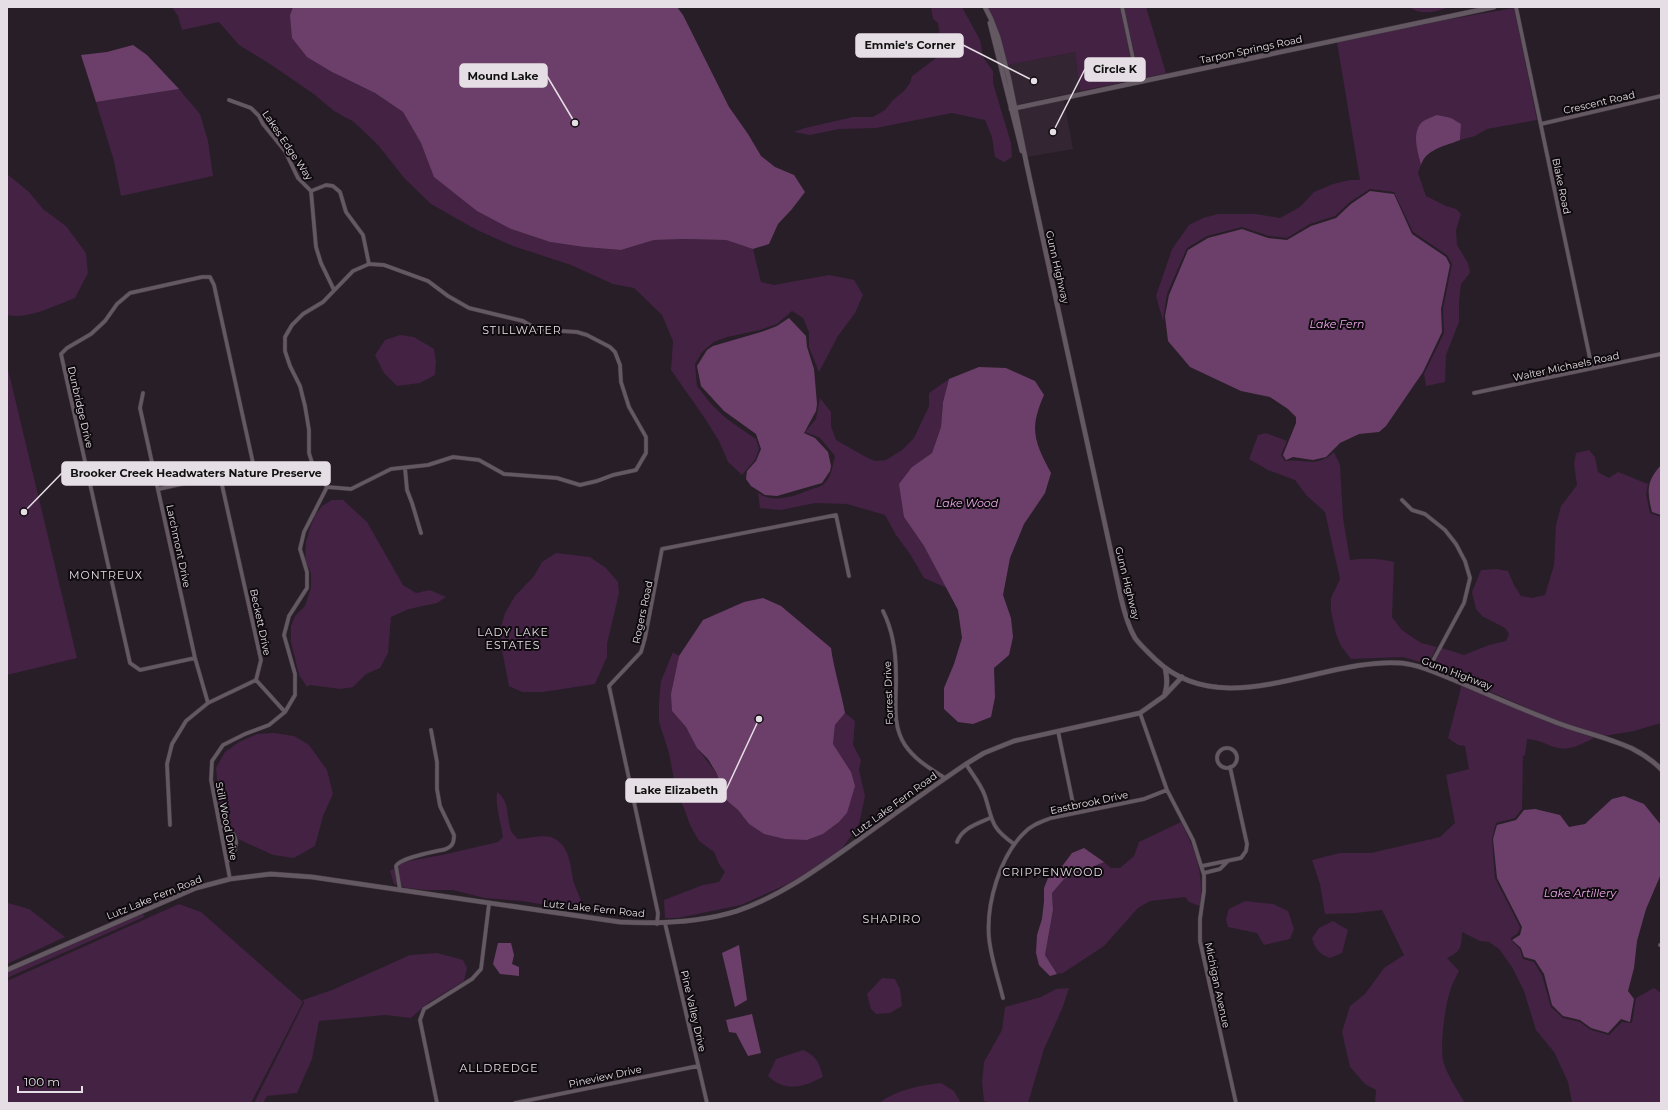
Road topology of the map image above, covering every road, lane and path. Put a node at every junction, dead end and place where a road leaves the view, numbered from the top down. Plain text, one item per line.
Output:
1 (1122, 7) edge
2 (1494, 7) edge
3 (1516, 7) edge
4 (985, 8) edge
5 (1138, 82) junction
6 (1661, 96) edge
7 (230, 100) dead end
8 (1013, 108) junction
9 (1541, 124) junction
10 (311, 191) junction
11 (369, 264) junction
12 (334, 290) junction
13 (1661, 354) edge
14 (1592, 368) junction
15 (143, 393) dead end
16 (1474, 393) dead end
17 (405, 468) junction
18 (220, 476) junction
19 (327, 487) junction
20 (159, 490) junction
21 (1402, 500) dead end
22 (421, 533) dead end
23 (849, 576) dead end
24 (883, 611) dead end
25 (195, 658) junction
26 (1164, 668) junction
27 (1428, 670) junction
28 (1182, 677) junction
29 (256, 680) junction
30 (1164, 696) junction
31 (208, 703) junction
32 (285, 712) junction
33 (1140, 713) junction
34 (431, 730) dead end
35 (1058, 731) junction
36 (966, 764) junction
37 (1230, 767) junction
38 (1661, 769) edge
39 (945, 778) junction
40 (1167, 790) junction
41 (1075, 813) junction
42 (990, 818) junction
43 (170, 825) dead end
44 (220, 826) junction
45 (957, 842) dead end
46 (1014, 844) junction
47 (1228, 861) junction
48 (227, 862) junction
49 (1202, 866) junction
50 (1204, 873) junction
51 (230, 879) junction
52 (400, 890) junction
53 (489, 904) junction
54 (665, 923) junction
55 (658, 924) junction
56 (7, 970) edge
57 (1002, 998) dead end
58 (698, 1066) junction
59 (437, 1103) edge
60 (515, 1103) edge
61 (707, 1103) edge
62 (1236, 1103) edge

1 - 5 street
2 - 5 main road, Tarpon Springs Road
3 - 9 street, Blake Road
4 - 8 main road, Gunn Highway
5 - 8 main road, Tarpon Springs Road
6 - 9 street, Crescent Road
7 - 10 street, Lakes Edge Way
8 - 26 main road, Gunn Highway
9 - 14 street, Blake Road
10 - 11 street
10 - 12 street
11 - 12 street
11 - 17 street
12 - 19 street
13 - 14 street, Walter Michaels Road
14 - 16 street, Walter Michaels Road
15 - 20 street, Larchmont Drive
17 - 19 street
17 - 22 street
18 - 20 street, Dunbridge Drive
18 - 25 street, Dunbridge Drive
18 - 29 street, Beckett Drive
19 - 32 street, Still Wood Drive
20 - 25 street, Larchmont Drive
21 - 27 street
23 - 55 street, Rogers Road
24 - 39 street, Forrest Drive
25 - 31 street, Larchmont Drive
26 - 28 main road, Gunn Highway
26 - 30 main road
27 - 28 main road, Gunn Highway
27 - 38 main road, Gunn Highway
28 - 30 main road, Lutz Lake Fern Road
29 - 31 street
29 - 32 street
30 - 33 main road, Lutz Lake Fern Road
31 - 43 street
32 - 44 street, Still Wood Drive
33 - 35 main road, Lutz Lake Fern Road
33 - 40 street, Michigan Avenue
34 - 52 street
35 - 36 main road, Lutz Lake Fern Road
35 - 41 street
36 - 39 main road, Lutz Lake Fern Road
36 - 42 street
37 - 37 street
37 - 47 street
39 - 54 main road, Lutz Lake Fern Road
40 - 41 street, Eastbrook Drive
40 - 49 street, Michigan Avenue
41 - 46 street, Eastbrook Drive
42 - 45 street
42 - 46 street
44 - 48 street, Still Wood Drive
44 - 48 street
46 - 57 street, Eastbrook Drive
47 - 49 street
47 - 50 street
48 - 51 street, Still Wood Drive
49 - 50 street, Michigan Avenue
50 - 62 street, Michigan Avenue
51 - 52 main road, Lutz Lake Fern Road
51 - 56 main road, Lutz Lake Fern Road
52 - 53 main road, Lutz Lake Fern Road
53 - 55 main road, Lutz Lake Fern Road
53 - 59 street
54 - 55 main road, Lutz Lake Fern Road
54 - 58 street, Pine Valley Drive
58 - 60 street, Pineview Drive
58 - 61 street, Pine Valley Drive

